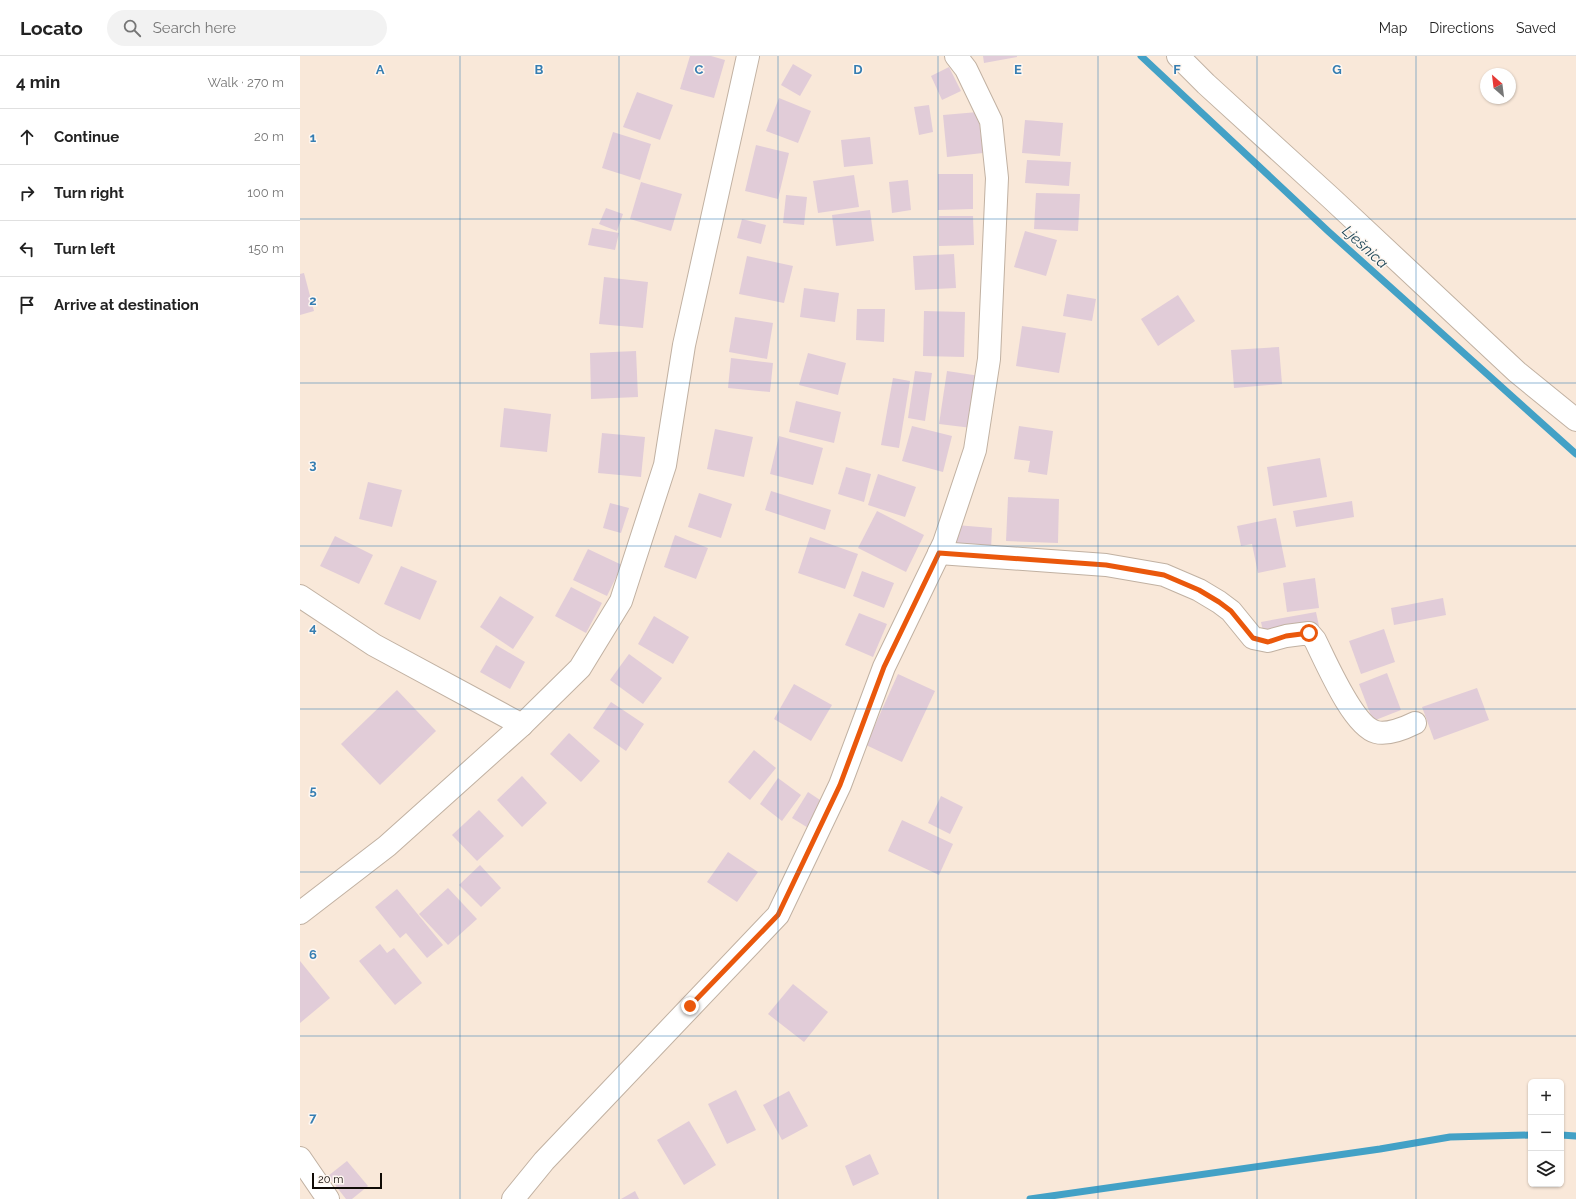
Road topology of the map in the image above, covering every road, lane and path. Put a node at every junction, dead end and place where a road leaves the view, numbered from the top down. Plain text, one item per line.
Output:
1 (748, 56) edge
2 (956, 56) edge
3 (1178, 56) edge
4 (1576, 420) edge
5 (939, 553) junction
6 (300, 596) edge
7 (1415, 723) dead end
8 (522, 725) junction
9 (300, 913) edge
10 (300, 1158) edge
11 (328, 1199) edge
12 (513, 1199) edge

1 - 8 street
2 - 5 street
3 - 4 street
5 - 7 street
5 - 12 street
6 - 8 street
8 - 9 street
10 - 11 street

